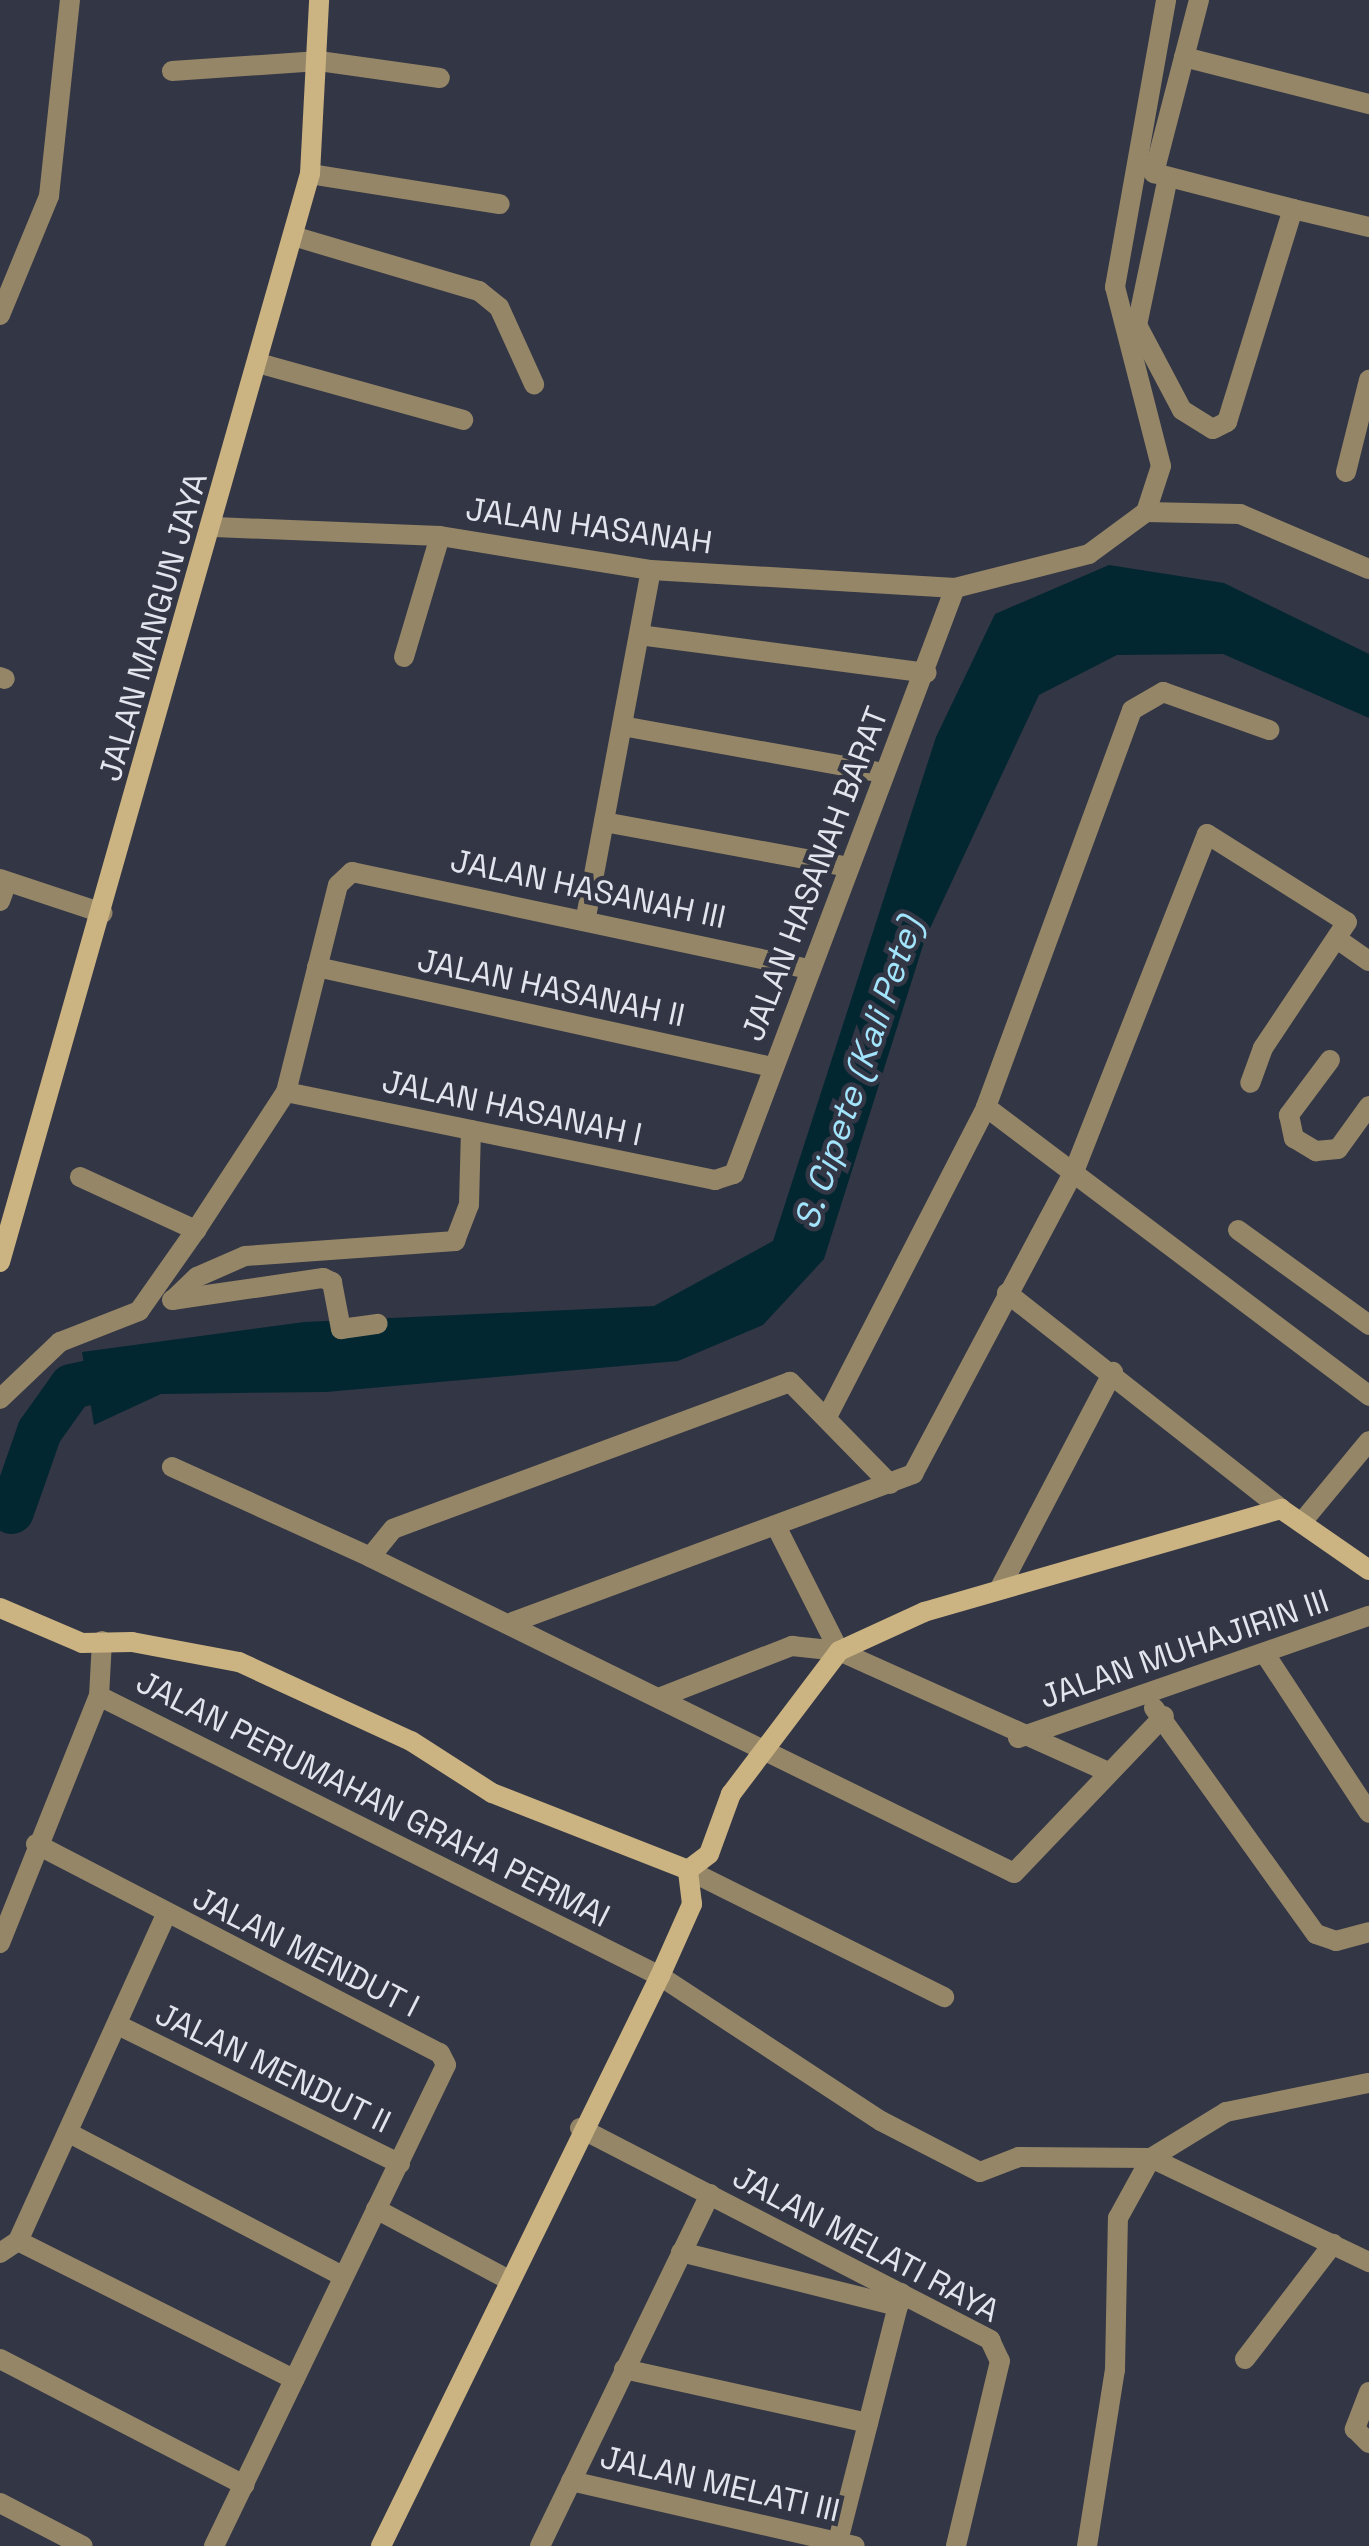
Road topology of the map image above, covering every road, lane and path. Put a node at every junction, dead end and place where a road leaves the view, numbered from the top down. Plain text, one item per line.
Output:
1 (70, 0) edge
2 (319, 0) edge
3 (1166, 0) edge
4 (1199, 0) edge
5 (1184, 57) junction
6 (319, 61) junction
7 (172, 71) dead end
8 (440, 78) dead end
9 (1369, 104) edge
10 (310, 174) junction
11 (1168, 176) junction
12 (500, 204) dead end
13 (1294, 209) junction
14 (1369, 226) edge
15 (293, 236) junction
16 (0, 315) edge
17 (258, 364) junction
18 (1369, 380) edge
19 (534, 384) dead end
20 (463, 420) dead end
21 (1346, 472) dead end
22 (1146, 512) junction
23 (214, 528) junction
24 (440, 536) junction
25 (1369, 569) edge
26 (651, 570) junction
27 (955, 588) junction
28 (638, 635) junction
29 (404, 656) dead end
30 (926, 673) junction
31 (622, 726) junction
32 (1269, 730) dead end
33 (883, 773) junction
34 (604, 822) junction
35 (844, 866) junction
36 (2, 887) edge
37 (102, 913) junction
38 (586, 918) junction
39 (1340, 941) junction
40 (1369, 961) edge
41 (316, 967) junction
42 (810, 969) junction
43 (1330, 1060) dead end
44 (773, 1067) junction
45 (1250, 1083) dead end
46 (286, 1092) junction
47 (1369, 1106) edge
48 (986, 1107) junction
49 (471, 1130) junction
50 (1076, 1168) junction
51 (80, 1177) dead end
52 (726, 1177) joint
53 (196, 1230) junction
54 (1238, 1230) dead end
55 (0, 1262) edge
56 (1007, 1293) junction
57 (173, 1300) junction
58 (146, 1301) junction
59 (378, 1324) dead end
60 (1369, 1325) edge
61 (1113, 1372) junction
62 (1369, 1396) edge
63 (0, 1399) edge
64 (826, 1417) junction
65 (1369, 1441) edge
66 (172, 1467) dead end
67 (890, 1484) junction
68 (1281, 1510) junction
69 (1302, 1522) junction
70 (777, 1528) junction
71 (370, 1557) junction
72 (1369, 1570) edge
73 (1000, 1588) junction
74 (0, 1608) edge
75 (1367, 1620) edge
76 (513, 1622) junction
77 (102, 1641) junction
78 (839, 1651) junction
79 (1267, 1657) junction
80 (99, 1696) junction
81 (661, 1697) junction
82 (1142, 1697) junction
83 (1164, 1716) junction
84 (1018, 1738) junction
85 (761, 1750) junction
86 (1106, 1771) junction
87 (1369, 1813) edge
88 (36, 1844) junction
89 (688, 1870) junction
90 (166, 1915) junction
91 (1369, 1932) edge
92 (0, 1943) edge
93 (660, 1976) junction
94 (944, 1997) dead end
95 (120, 2026) junction
96 (1369, 2084) edge
97 (580, 2128) junction
98 (70, 2134) junction
99 (1151, 2158) junction
100 (400, 2164) junction
101 (710, 2194) junction
102 (376, 2208) junction
103 (18, 2241) junction
104 (1334, 2244) junction
105 (681, 2252) junction
106 (0, 2254) edge
107 (1369, 2262) edge
108 (341, 2276) junction
109 (507, 2279) junction
110 (899, 2300) junction
111 (0, 2358) edge
112 (1246, 2359) dead end
113 (624, 2369) junction
114 (294, 2379) junction
115 (1369, 2392) edge
116 (868, 2424) junction
117 (1369, 2444) edge
118 (571, 2481) junction
119 (244, 2485) junction
120 (0, 2503) edge
121 (846, 2543) edge
122 (83, 2546) edge
123 (214, 2546) edge
124 (381, 2546) edge
125 (540, 2546) edge
126 (956, 2546) edge
127 (1087, 2546) edge

1 - 16 street
2 - 6 street, JALAN MANGUN JAYA
3 - 22 street
4 - 5 street
5 - 9 street
5 - 11 street
6 - 7 street
6 - 8 street
6 - 10 street, JALAN MANGUN JAYA
10 - 12 street
10 - 15 street, JALAN MANGUN JAYA
11 - 13 street
11 - 13 street
13 - 14 street
15 - 17 street, JALAN MANGUN JAYA
15 - 19 street
17 - 20 street
17 - 23 street, JALAN MANGUN JAYA
18 - 21 street
22 - 25 street
22 - 27 street, JALAN HASANAH
23 - 24 street, JALAN HASANAH
23 - 37 street, JALAN MANGUN JAYA
24 - 26 street, JALAN HASANAH
24 - 29 street
26 - 27 street, JALAN HASANAH
26 - 28 street
27 - 30 street, JALAN HASANAH BARAT
28 - 30 street
28 - 31 street
30 - 33 street, JALAN HASANAH BARAT
31 - 33 street
31 - 34 street
32 - 48 street
33 - 35 street, JALAN HASANAH BARAT
34 - 35 street
34 - 38 street
35 - 42 street, JALAN HASANAH BARAT
36 - 37 street
37 - 55 street, JALAN MANGUN JAYA
38 - 41 street, JALAN HASANAH III
38 - 42 street, JALAN HASANAH III
39 - 40 street
39 - 45 street
39 - 50 street
41 - 44 street, JALAN HASANAH II
41 - 46 street
42 - 44 street, JALAN HASANAH BARAT
43 - 47 street
44 - 52 street, JALAN HASANAH BARAT
46 - 49 street, JALAN HASANAH I
46 - 53 street
48 - 50 street
48 - 64 street
49 - 52 street, JALAN HASANAH I
49 - 57 street
50 - 56 street
50 - 62 street
51 - 53 street
53 - 58 street
54 - 60 street
56 - 61 street
56 - 67 street
57 - 58 street
57 - 59 street
58 - 63 street
61 - 68 street
61 - 73 street
64 - 67 street
64 - 71 street
65 - 69 street
66 - 71 street
67 - 70 street
68 - 69 street
68 - 73 street
69 - 72 street
70 - 76 street
70 - 78 street
71 - 76 street
73 - 78 street
74 - 77 street
75 - 79 street, JALAN MUHAJIRIN III
76 - 81 street
77 - 80 street, JALAN PERUMAHAN GRAHA PERMAI
77 - 89 street
78 - 81 street
78 - 84 street
78 - 85 street
79 - 82 street, JALAN MUHAJIRIN III
79 - 87 street
80 - 88 street
80 - 93 street, JALAN PERUMAHAN GRAHA PERMAI
81 - 85 street
82 - 83 street
82 - 84 street, JALAN MUHAJIRIN III
83 - 86 street
83 - 91 street
84 - 86 street
85 - 86 street
85 - 89 street
88 - 90 street, JALAN MENDUT I
88 - 92 street
89 - 93 street
89 - 94 street
90 - 95 street
90 - 100 street, JALAN MENDUT I
93 - 97 street
93 - 99 street, JALAN PERUMAHAN GRAHA PERMAI
95 - 98 street
95 - 100 street, JALAN MENDUT II
96 - 99 street
97 - 101 street, JALAN MELATI RAYA
97 - 109 street
98 - 103 street
98 - 108 street
99 - 104 street
99 - 127 street
100 - 102 street
101 - 105 street
101 - 110 street, JALAN MELATI RAYA
102 - 108 street
102 - 109 street
103 - 106 street
103 - 114 street
104 - 107 street
104 - 112 street
105 - 110 street
105 - 113 street
108 - 114 street
109 - 124 street
110 - 116 street
110 - 126 street, JALAN MELATI RAYA
111 - 119 street
113 - 116 street
113 - 118 street
114 - 119 street
115 - 117 street
116 - 121 street
118 - 121 street, JALAN MELATI III
118 - 125 street
119 - 123 street
120 - 122 street

